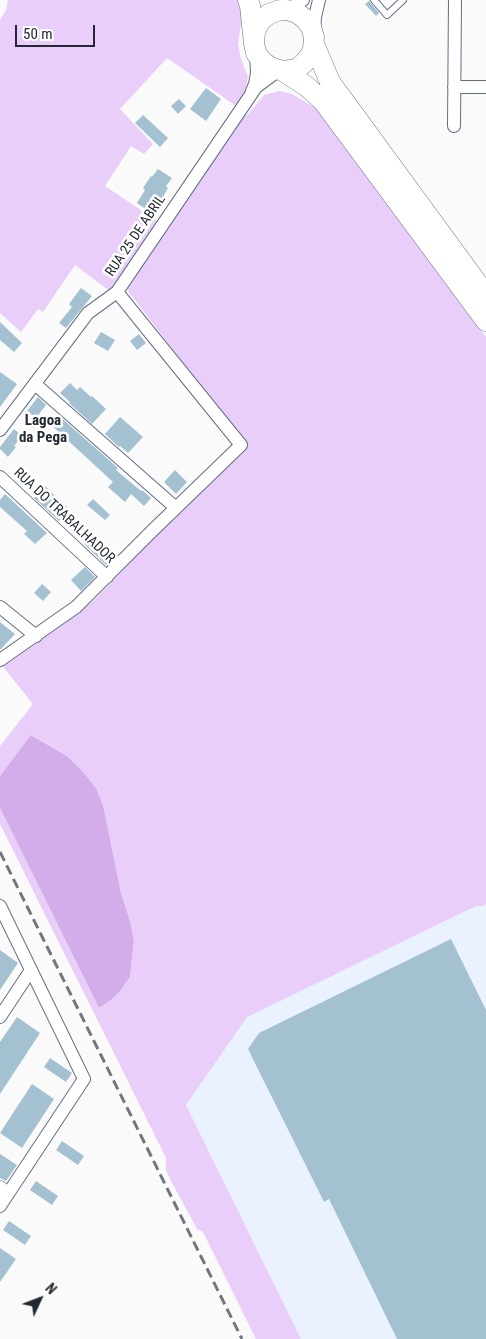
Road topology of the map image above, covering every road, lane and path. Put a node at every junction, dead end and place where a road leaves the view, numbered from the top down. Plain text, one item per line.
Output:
1 (248, 0) edge
2 (263, 0) edge
3 (319, 0) edge
4 (374, 0) edge
5 (402, 0) edge
6 (456, 0) edge
7 (290, 7) edge
8 (314, 40) junction
9 (255, 48) junction
10 (281, 71) junction
11 (454, 87) junction
12 (486, 87) edge
13 (250, 96) junction
14 (454, 126) dead end
15 (117, 292) junction
16 (486, 295) edge
17 (486, 321) edge
18 (35, 384) junction
19 (0, 430) edge
20 (0, 477) edge
21 (176, 508) junction
22 (107, 576) junction
23 (0, 607) edge
24 (36, 636) junction
25 (0, 660) edge
26 (0, 906) edge
27 (31, 970) junction
28 (0, 1017) edge
29 (0, 1185) edge
30 (0, 1191) edge
31 (0, 1206) edge

1 - 9 main road
2 - 7 main road
3 - 8 street
4 - 5 lane
6 - 11 street
7 - 8 main road
7 - 9 main road
8 - 10 main road
8 - 16 main road
9 - 10 main road
9 - 13 street
10 - 13 street
10 - 17 main road
11 - 12 street
11 - 14 street
13 - 15 street, RUA 25 DE ABRIL
15 - 18 street, RUA 25 DE ABRIL
15 - 21 street
18 - 19 street, RUA 25 DE ABRIL
18 - 21 street
20 - 22 street, RUA DO TRABALHADOR
21 - 22 street
22 - 24 street
23 - 24 street
24 - 25 street
26 - 27 street
27 - 28 street
27 - 31 street
29 - 30 street

